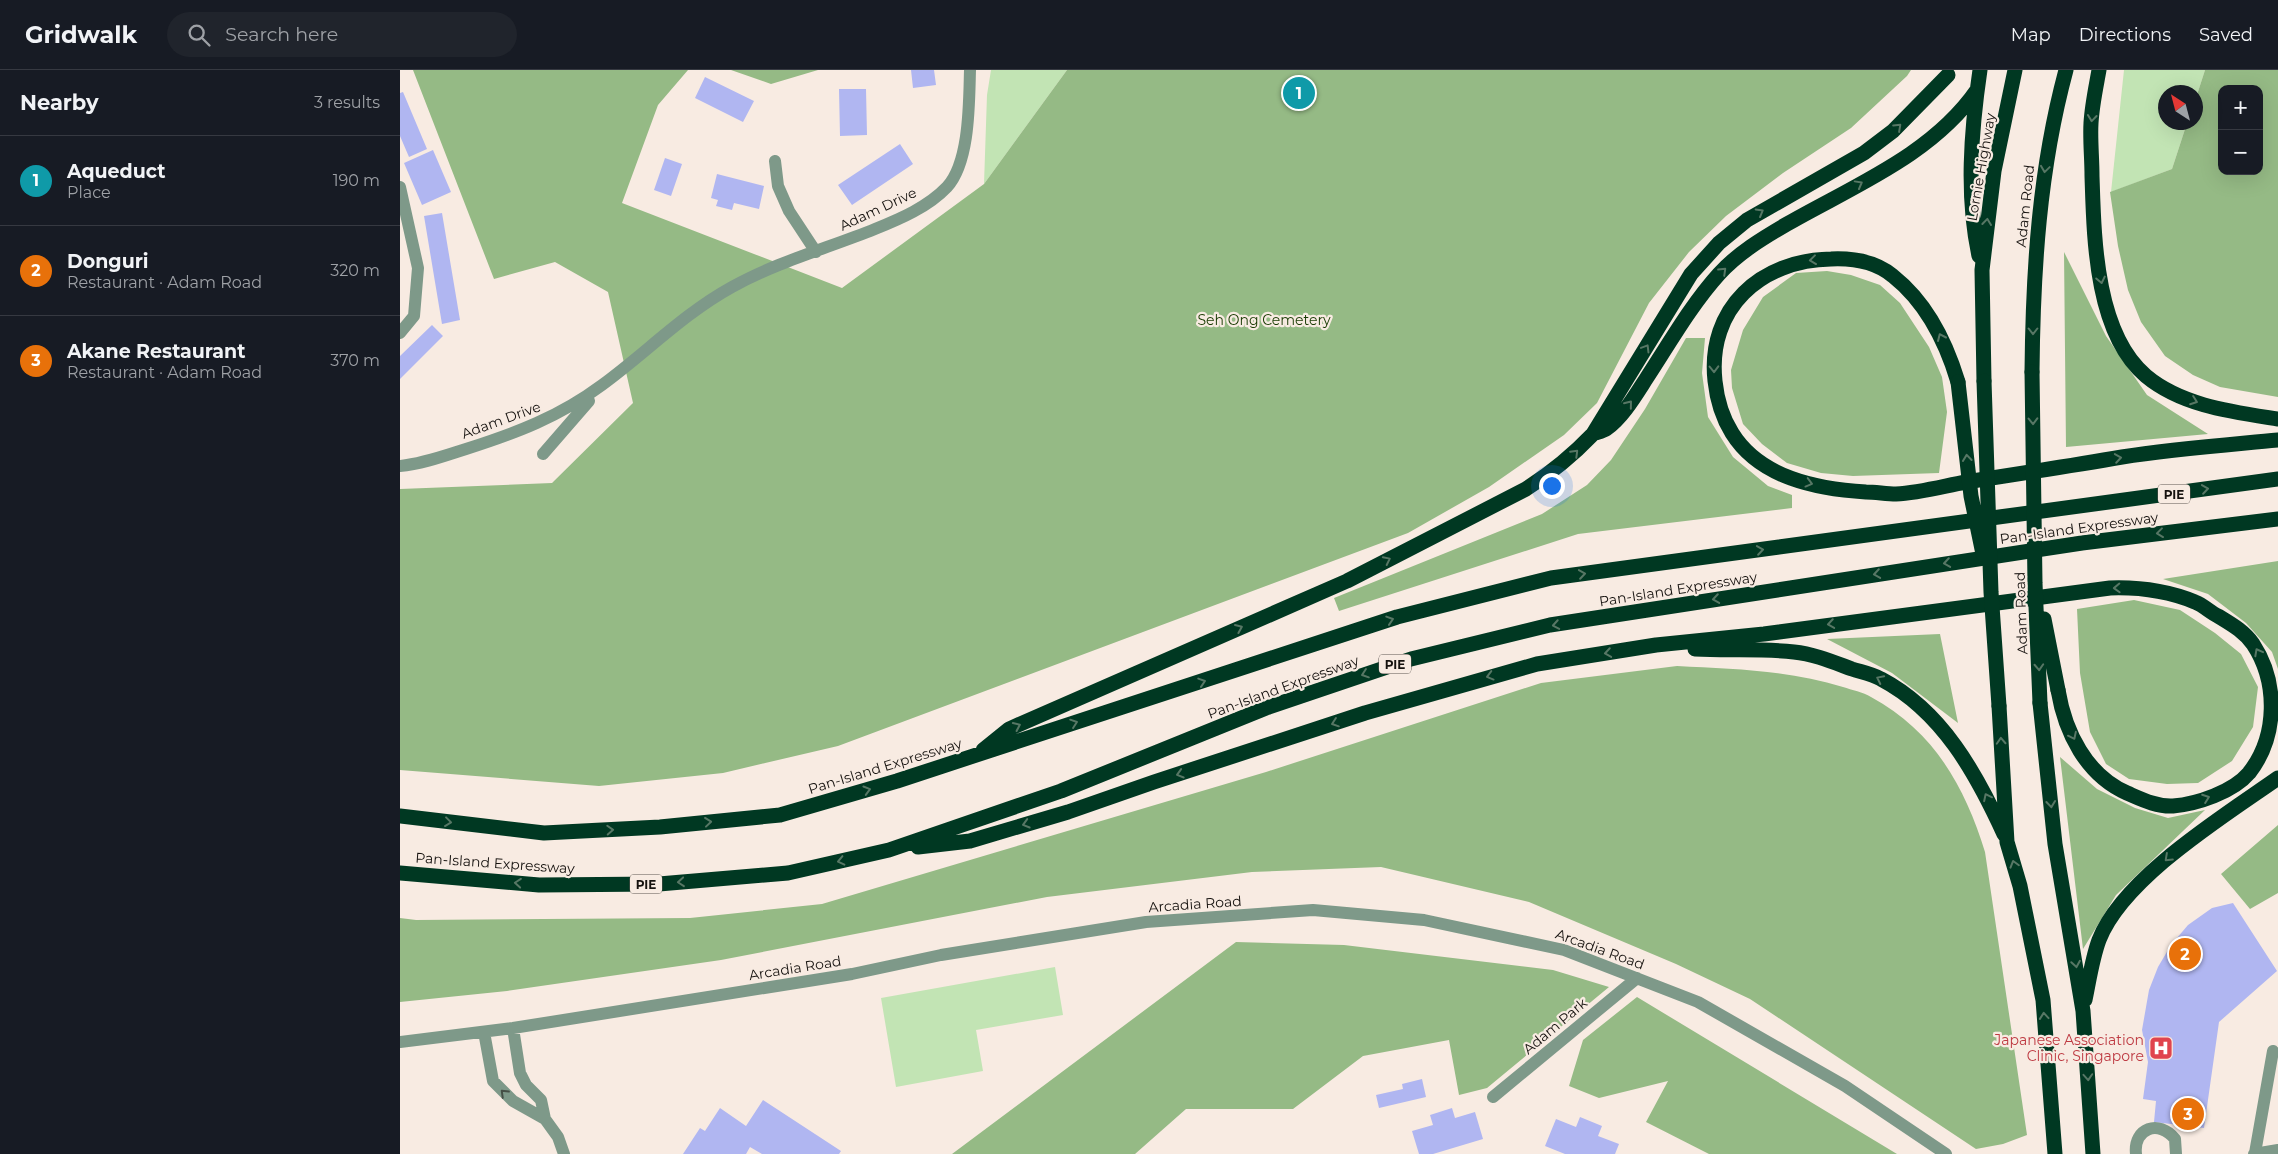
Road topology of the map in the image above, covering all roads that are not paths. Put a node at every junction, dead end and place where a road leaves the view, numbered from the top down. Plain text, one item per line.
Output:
1 (970, 70) edge
2 (1980, 70) edge
3 (2015, 70) edge
4 (2066, 70) edge
5 (2099, 70) edge
6 (1948, 75) dead end
7 (1977, 90) junction
8 (775, 162) dead end
9 (400, 187) edge
10 (816, 252) junction
11 (1982, 270) junction
12 (400, 333) edge
13 (604, 384) junction
14 (2278, 418) edge
15 (1593, 434) junction
16 (2278, 440) edge
17 (543, 454) dead end
18 (400, 466) edge
19 (2278, 480) edge
20 (2278, 519) edge
21 (2035, 583) junction
22 (1991, 592) junction
23 (1656, 645) junction
24 (978, 755) junction
25 (2278, 778) edge
26 (400, 816) edge
27 (2007, 842) junction
28 (889, 850) junction
29 (400, 873) edge
30 (1637, 978) junction
31 (2083, 1011) junction
32 (512, 1028) junction
33 (484, 1032) junction
34 (400, 1042) edge
35 (2273, 1051) dead end
36 (1493, 1097) dead end
37 (545, 1119) junction
38 (2278, 1150) edge
39 (2051, 1152) edge
40 (2255, 1153) edge
41 (564, 1154) edge
42 (1946, 1154) edge
43 (2093, 1154) edge
44 (2136, 1154) edge
45 (2176, 1154) edge

1 - 10 street, Adam Drive
2 - 7 highway
11 -> 3 highway, Lornie Highway
4 -> 21 highway, Adam Road, bridge
5 -> 14 highway
15 -> 6 highway
7 - 11 highway
15 -> 7 highway
8 - 10 street
9 - 12 street
10 - 13 street, Adam Drive
11 - 22 highway, Adam Road, bridge
13 - 17 street, Adam Drive
13 - 18 street, Adam Drive
24 -> 15 highway
22 -> 16 highway, bridge
24 -> 19 highway, Pan-Island Expressway / PIE
20 -> 28 highway, Pan-Island Expressway / PIE
21 -> 23 highway, bridge
21 -> 31 highway, Adam Road, bridge
27 -> 22 highway, Adam Road, bridge
27 -> 23 highway
23 -> 28 highway
26 -> 24 highway, Pan-Island Expressway / PIE
25 -> 31 highway
39 -> 27 highway, Adam Road
28 -> 29 highway, Pan-Island Expressway / PIE
30 - 32 street, Arcadia Road
30 - 36 street, Adam Park
30 - 42 street, Arcadia Road
31 -> 43 highway, Adam Road
32 - 33 street, Arcadia Road
32 - 37 street
33 - 34 street, Arcadia Road
37 -> 33 street
35 - 40 street
37 - 41 street
38 - 40 street
44 - 45 street

